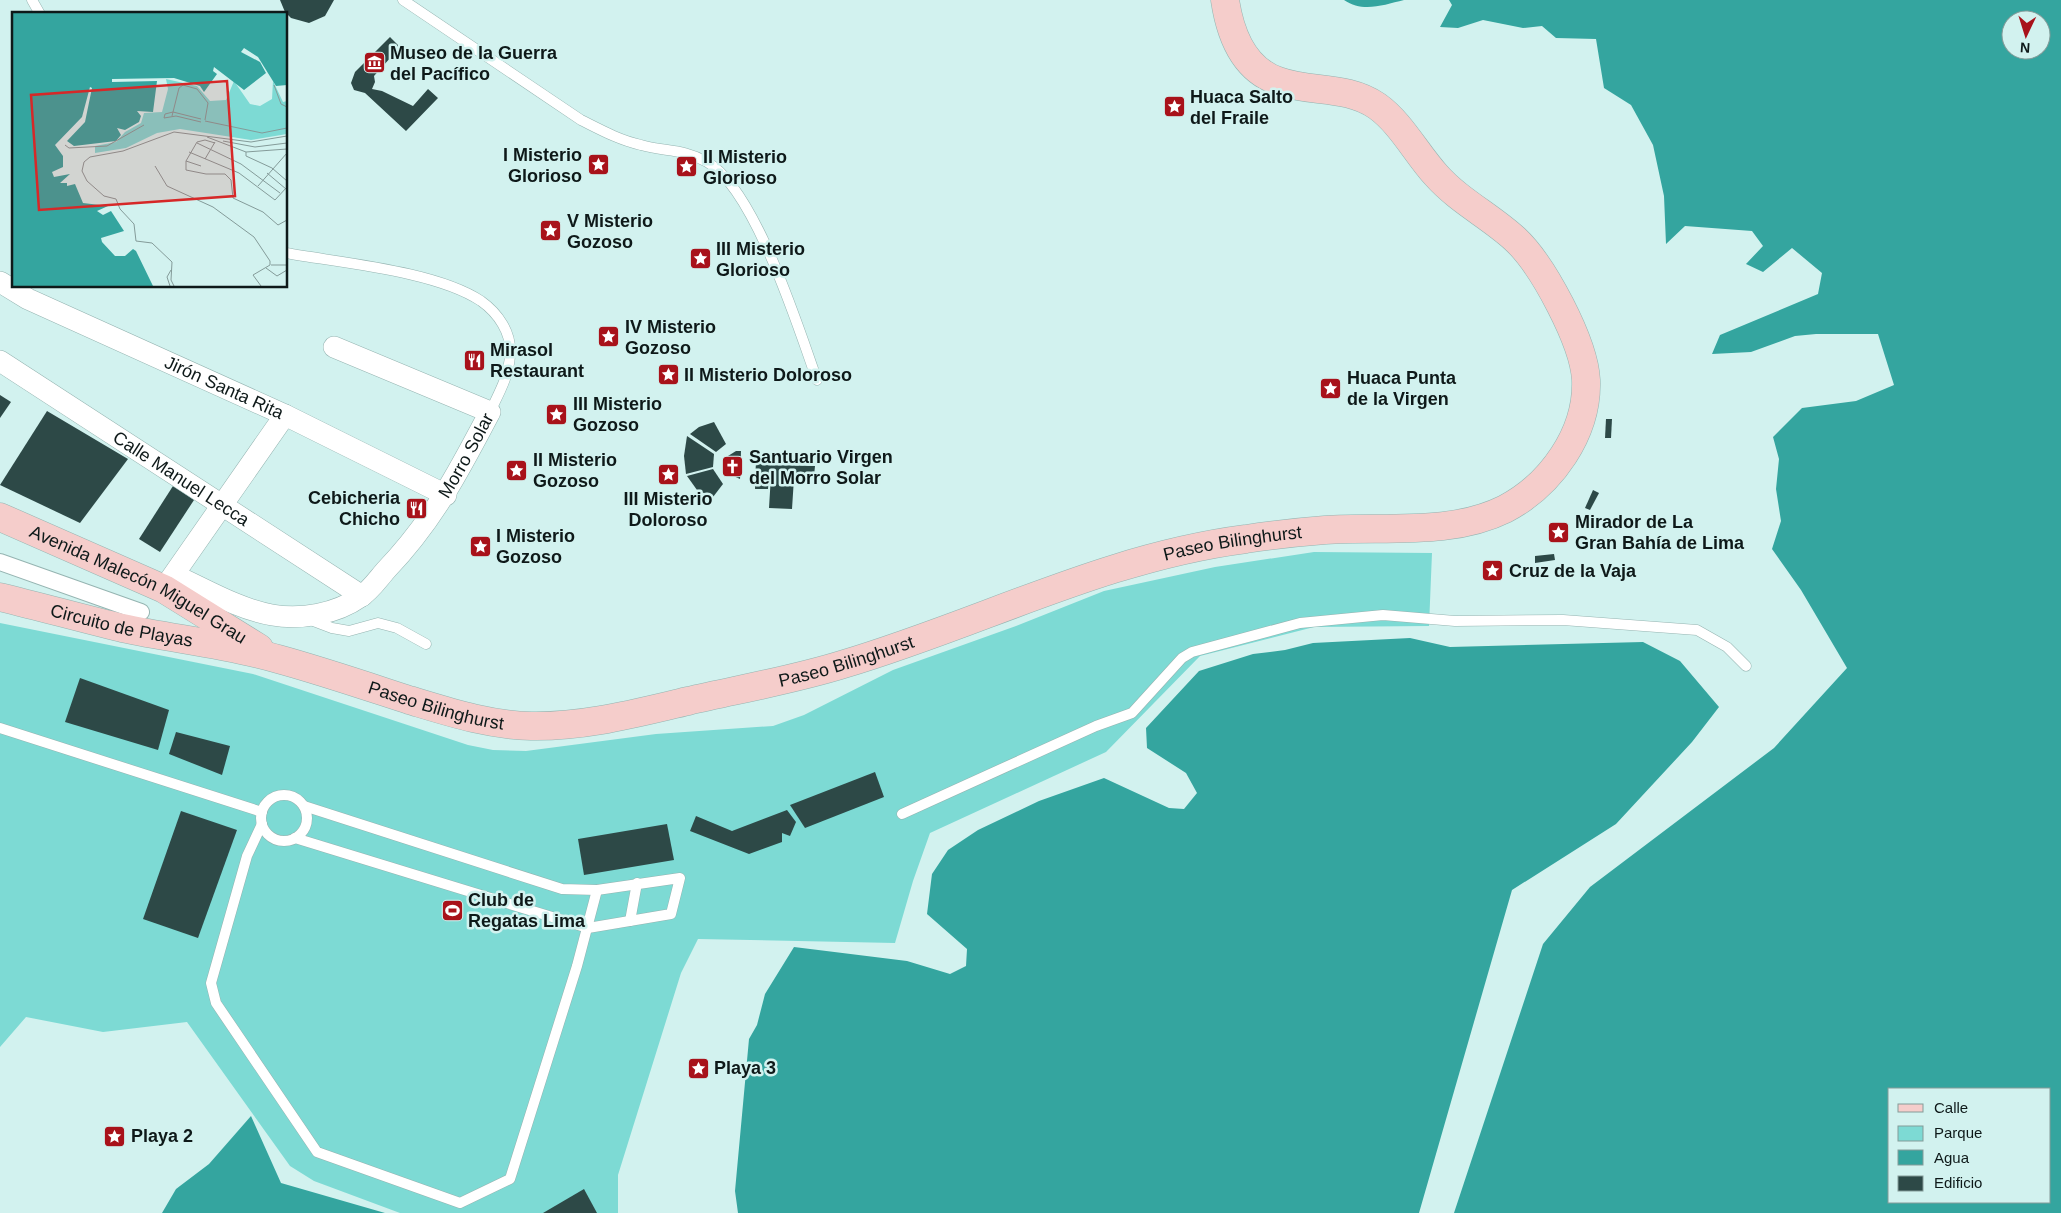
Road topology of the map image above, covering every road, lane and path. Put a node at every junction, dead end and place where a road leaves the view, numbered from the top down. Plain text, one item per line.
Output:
1 (32, 0) edge
2 (403, 0) edge
3 (1225, 0) edge
4 (39, 12) edge
5 (288, 253) edge
6 (0, 282) edge
7 (334, 347) dead end
8 (0, 362) edge
9 (817, 380) dead end
10 (490, 412) junction
11 (286, 415) junction
12 (446, 495) junction
13 (221, 506) junction
14 (0, 517) edge
15 (0, 562) edge
16 (169, 582) junction
17 (362, 596) junction
18 (0, 597) edge
19 (300, 616) junction
20 (147, 623) junction
21 (426, 644) dead end
22 (273, 657) junction
23 (1746, 666) dead end
24 (0, 728) edge
25 (304, 806) junction
26 (262, 812) junction
27 (902, 814) dead end
28 (262, 824) junction
29 (294, 838) junction
30 (637, 883) junction
31 (597, 890) junction
32 (630, 921) junction
33 (588, 928) junction

1 - 4 lane
2 - 9 lane
3 - 22 main road, Paseo Bilinghurst
5 - 10 lane, Morro Solar
6 - 11 street, Jirón Santa Rita
7 - 10 street
8 - 13 street, Calle Manuel Lecca
10 - 12 street, Morro Solar
11 - 12 street, Jirón Santa Rita
11 - 13 street
12 - 17 street, Morro Solar
13 - 16 street
13 - 17 street, Calle Manuel Lecca
14 - 16 main road, Avenida Malecón Miguel Grau
15 - 20 street
16 - 19 street, Morro Solar
16 - 20 main road
16 - 22 main road, Avenida Malecón Miguel Grau
17 - 19 street, Morro Solar
18 - 20 main road, Circuito de Playas
19 - 21 lane
20 - 22 main road, Circuito de Playas
23 - 27 lane
24 - 26 lane
25 - 26 lane
25 - 29 lane
25 - 31 lane
26 - 28 lane
28 - 29 lane
28 - 33 lane
29 - 33 lane
30 - 31 lane
30 - 32 lane
30 - 32 lane
31 - 33 lane
32 - 33 lane

